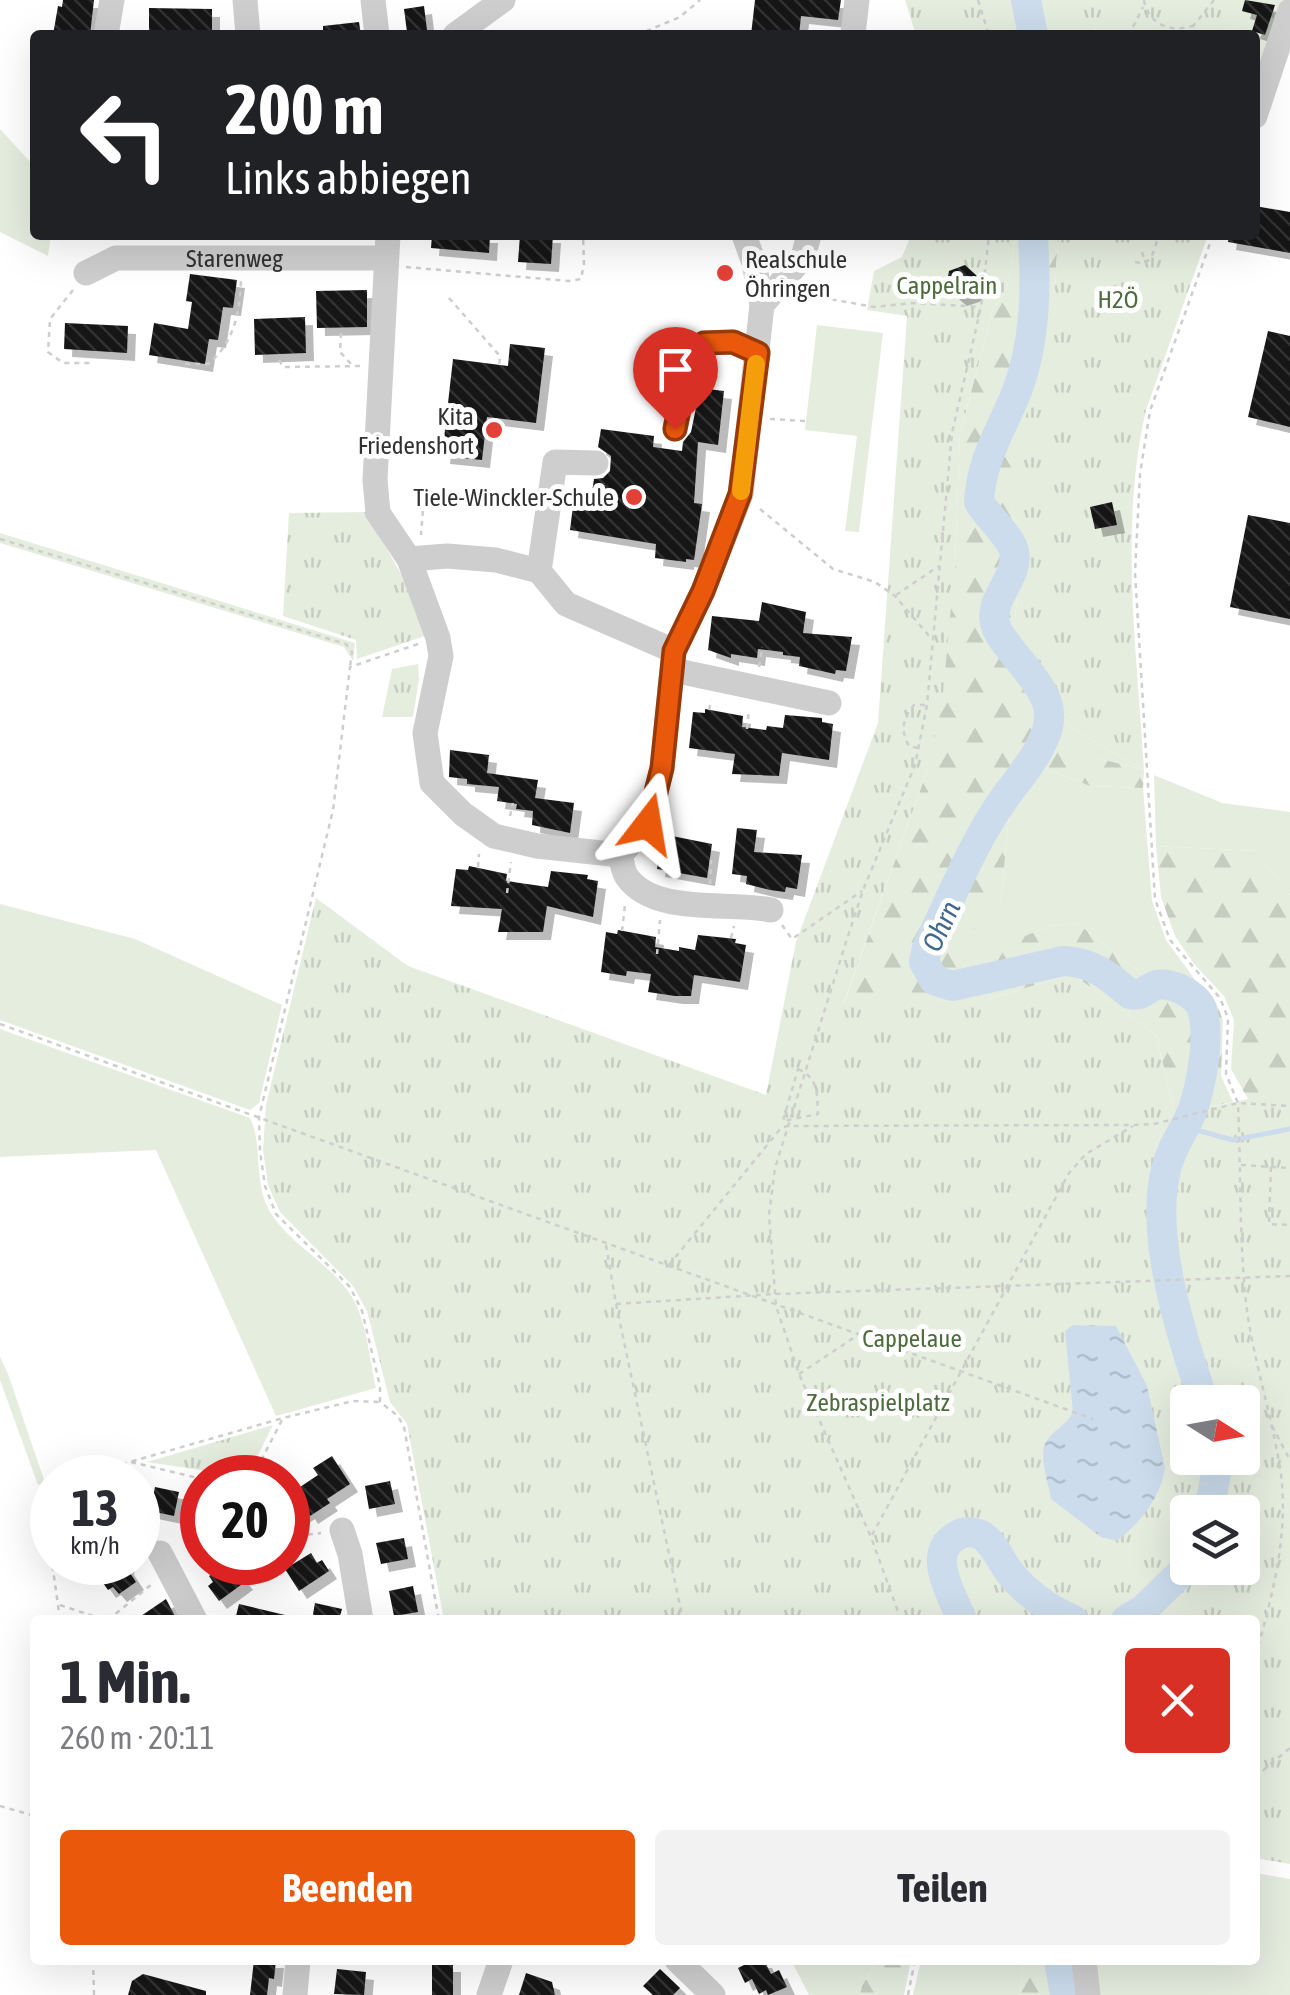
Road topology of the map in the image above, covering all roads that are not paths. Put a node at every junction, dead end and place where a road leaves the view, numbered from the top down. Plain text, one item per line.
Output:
1 (112, 0) edge
2 (245, 0) edge
3 (373, 0) edge
4 (503, 0) edge
5 (857, 0) edge
6 (1290, 12) edge
7 (107, 30) edge
8 (248, 30) edge
9 (376, 30) edge
10 (462, 30) edge
11 (853, 30) edge
12 (1260, 101) edge
13 (746, 240) edge
14 (808, 240) edge
15 (386, 254) edge
16 (86, 273) road end
17 (762, 306) junction
18 (758, 353) junction
19 (675, 429) dead end
20 (596, 463) dead end
21 (414, 559) junction
22 (539, 571) junction
23 (673, 660) junction
24 (829, 702) dead end
25 (620, 854) junction
26 (771, 910) road end
27 (342, 1530) road end
28 (164, 1561) road end
29 (192, 1615) edge
30 (360, 1615) edge
31 (298, 1965) edge
32 (499, 1965) edge
33 (682, 1965) edge
34 (1085, 1965) edge
35 (703, 1992) edge
36 (295, 1995) edge
37 (489, 1995) edge
38 (1088, 1995) edge

1 - 7 street
2 - 8 street
3 - 9 street
4 - 10 street
5 - 11 street
6 - 12 street
13 - 17 street
14 - 17 street
15 - 16 street, Starenweg
15 - 21 street
17 - 18 street
18 - 19 street
18 - 23 street
20 - 22 street
21 - 22 street
21 - 25 street
22 - 23 street
23 - 24 street
23 - 25 street
25 - 26 street
27 - 30 street
28 - 29 street
31 - 36 street
32 - 37 street
33 - 35 street
34 - 38 street

